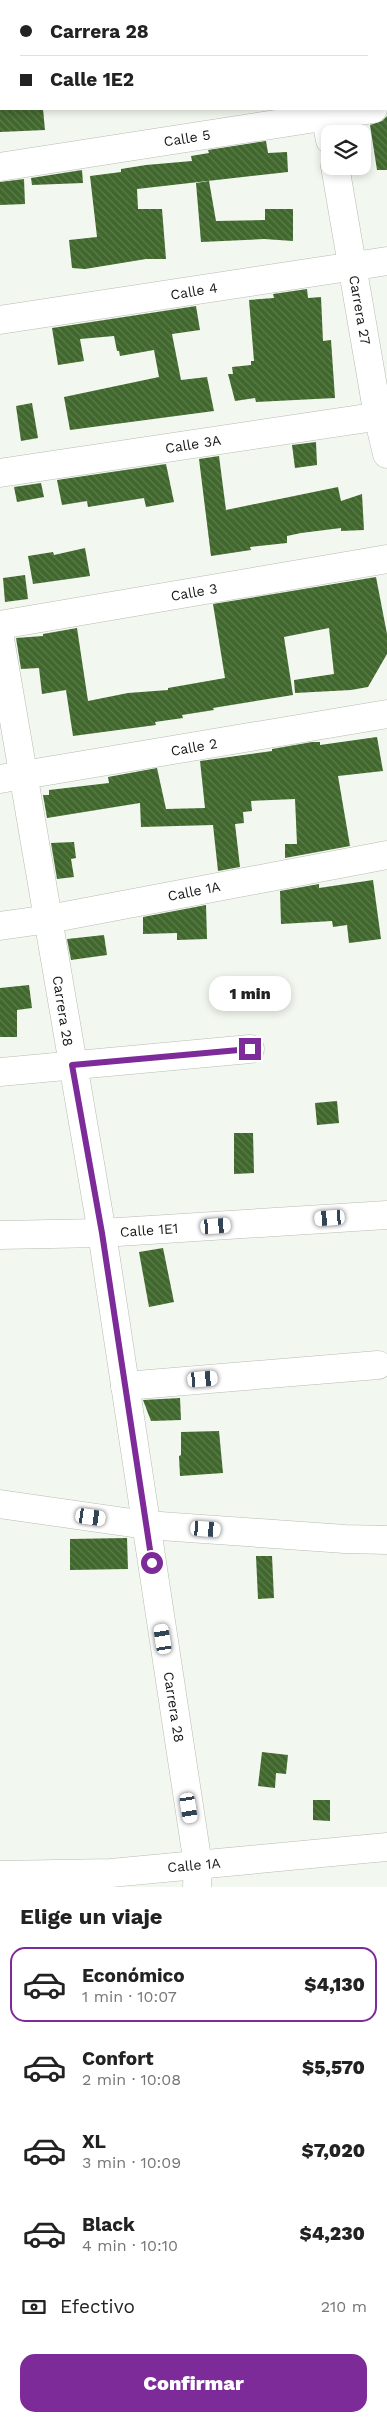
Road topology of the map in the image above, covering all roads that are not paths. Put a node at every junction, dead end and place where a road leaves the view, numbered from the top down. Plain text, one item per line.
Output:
1 (369, 110) edge
2 (327, 122) edge
3 (0, 167) edge
4 (337, 175) edge
5 (387, 261) edge
6 (353, 267) junction
7 (0, 320) edge
8 (382, 416) edge
9 (387, 454) edge
10 (0, 473) edge
11 (387, 559) edge
12 (0, 625) edge
13 (0, 639) edge
14 (387, 714) edge
15 (12, 777) edge
16 (387, 855) edge
17 (49, 919) junction
18 (0, 926) edge
19 (250, 1049) dead end
20 (72, 1065) junction
21 (0, 1072) edge
22 (387, 1215) edge
23 (102, 1233) junction
24 (0, 1235) edge
25 (378, 1365) dead end
26 (125, 1386) junction
27 (0, 1504) edge
28 (146, 1525) junction
29 (387, 1540) edge
30 (387, 1842) edge
31 (0, 1875) edge
32 (198, 1876) edge
33 (111, 1880) edge

1 - 2 street, Calle 5
2 - 3 street, Calle 5
4 - 6 street, Carrera 27
5 - 6 street, Calle 4
6 - 7 street, Calle 4
6 - 8 street, Carrera 27
8 - 9 street, Carrera 27
8 - 10 street, Calle 3A
11 - 12 street, Calle 3
13 - 15 street, Carrera 28
14 - 15 street, Calle 2
15 - 17 street, Carrera 28
16 - 17 street, Calle 1A
17 - 18 street, Calle 1A
17 - 20 street, Carrera 28
19 - 20 street
20 - 21 street
20 - 23 street, Carrera 28
22 - 23 street, Calle 1E1
23 - 24 street, Calle 1E1
23 - 26 street, Carrera 28
25 - 26 street
26 - 28 street, Carrera 28
27 - 28 street
28 - 29 street
28 - 32 street, Carrera 28
30 - 32 street, Calle 1A
31 - 33 street, Calle 1A
32 - 33 street, Calle 1A

